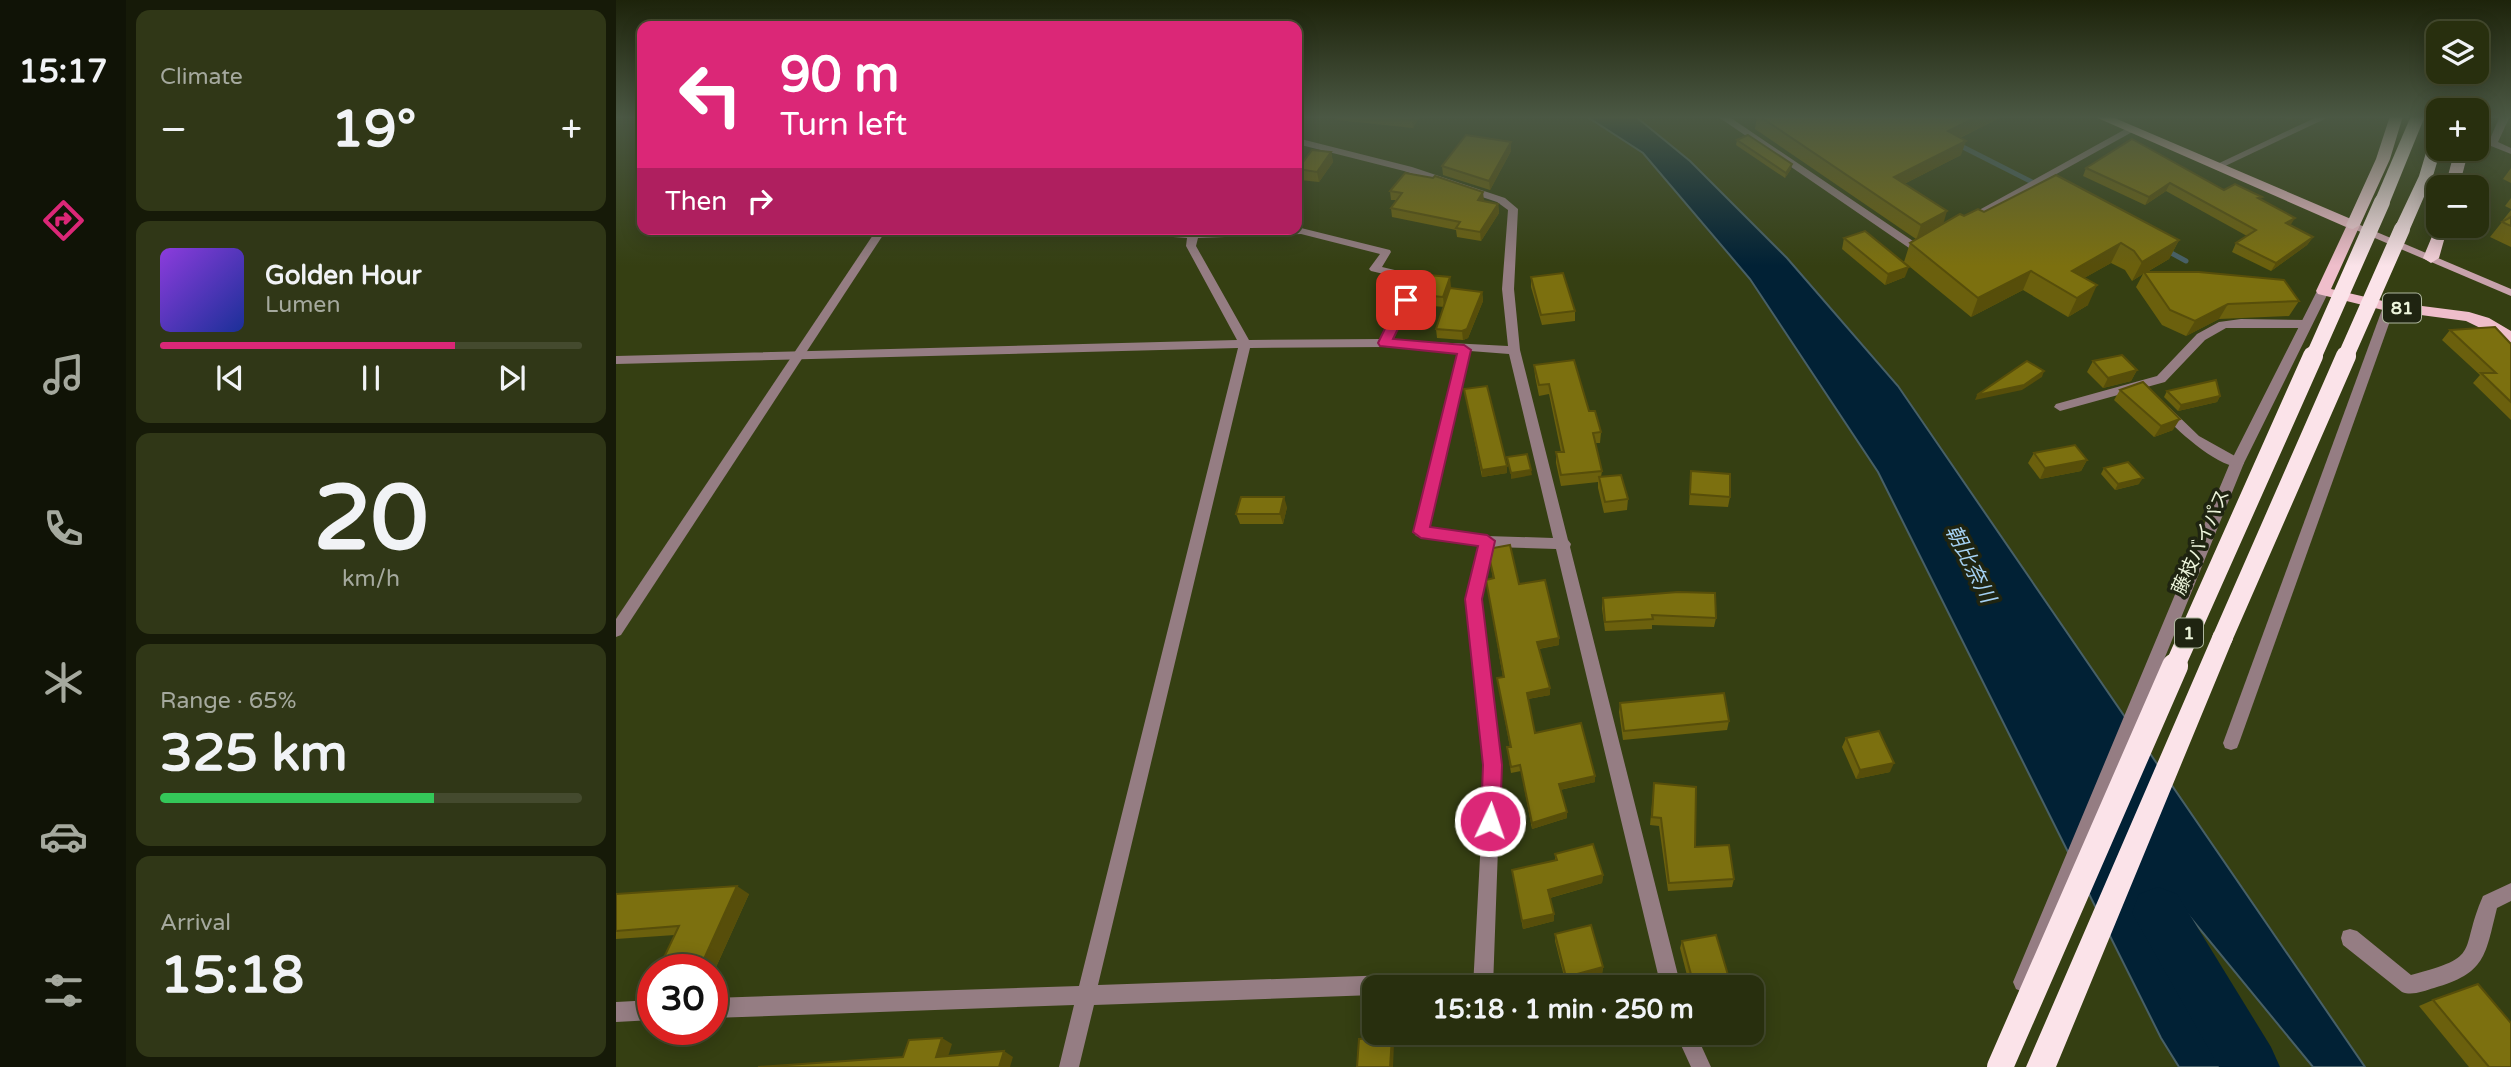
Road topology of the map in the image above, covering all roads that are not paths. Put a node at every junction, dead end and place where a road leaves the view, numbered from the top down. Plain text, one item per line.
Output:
1 (1395, 166) edge
2 (1795, 166) edge
3 (2065, 166) edge
4 (2218, 166) edge
5 (2380, 166) edge
6 (2397, 166) edge
7 (2429, 166) edge
8 (2353, 225) junction
9 (1951, 228) edge
10 (1302, 231) edge
11 (1940, 234) edge
12 (878, 235) edge
13 (1193, 235) edge
14 (2437, 238) edge
15 (2431, 258) junction
16 (2323, 291) junction
17 (2511, 293) edge
18 (2389, 307) junction
19 (2306, 324) junction
20 (2511, 338) edge
21 (1385, 343) junction
22 (1245, 344) junction
23 (1464, 350) junction
24 (1514, 350) junction
25 (800, 355) junction
26 (616, 360) edge
27 (2149, 394) junction
28 (2060, 407) dead end
29 (2236, 463) junction
30 (1487, 541) junction
31 (1564, 544) junction
32 (616, 631) edge
33 (2231, 743) dead end
34 (2511, 892) edge
35 (2350, 938) dead end
36 (1484, 975) edge
37 (1668, 975) edge
38 (1362, 986) edge
39 (1087, 996) junction
40 (728, 1007) edge
41 (637, 1011) edge
42 (616, 1012) edge
43 (1691, 1045) edge
44 (1069, 1067) edge
45 (1701, 1067) edge
46 (1988, 1067) edge
47 (2000, 1067) edge
48 (2041, 1067) edge

1 - 24 street
2 - 11 street
3 - 9 street
4 - 8 main road
5 - 8 highway
6 - 47 highway, 藤枝バイパス / 1, bridge
7 - 48 highway, 1, bridge
8 - 15 main road
8 - 16 main road
10 - 21 street
12 - 25 street
13 - 22 street
14 - 15 highway
15 - 17 main road
16 - 18 main road, 81
16 - 19 street
18 - 20 main road, 81
18 - 33 street
19 - 27 street
19 - 29 street
21 - 22 street
21 - 23 street
22 - 25 street
22 - 39 street
23 - 24 street
23 - 30 street
24 - 31 street
25 - 26 street
25 - 32 street
27 - 28 street
27 - 29 street
29 - 46 street
30 - 31 street
30 - 36 street
31 - 37 street
34 - 35 street
38 - 39 street
39 - 40 street
39 - 44 street
41 - 42 street
43 - 45 street

